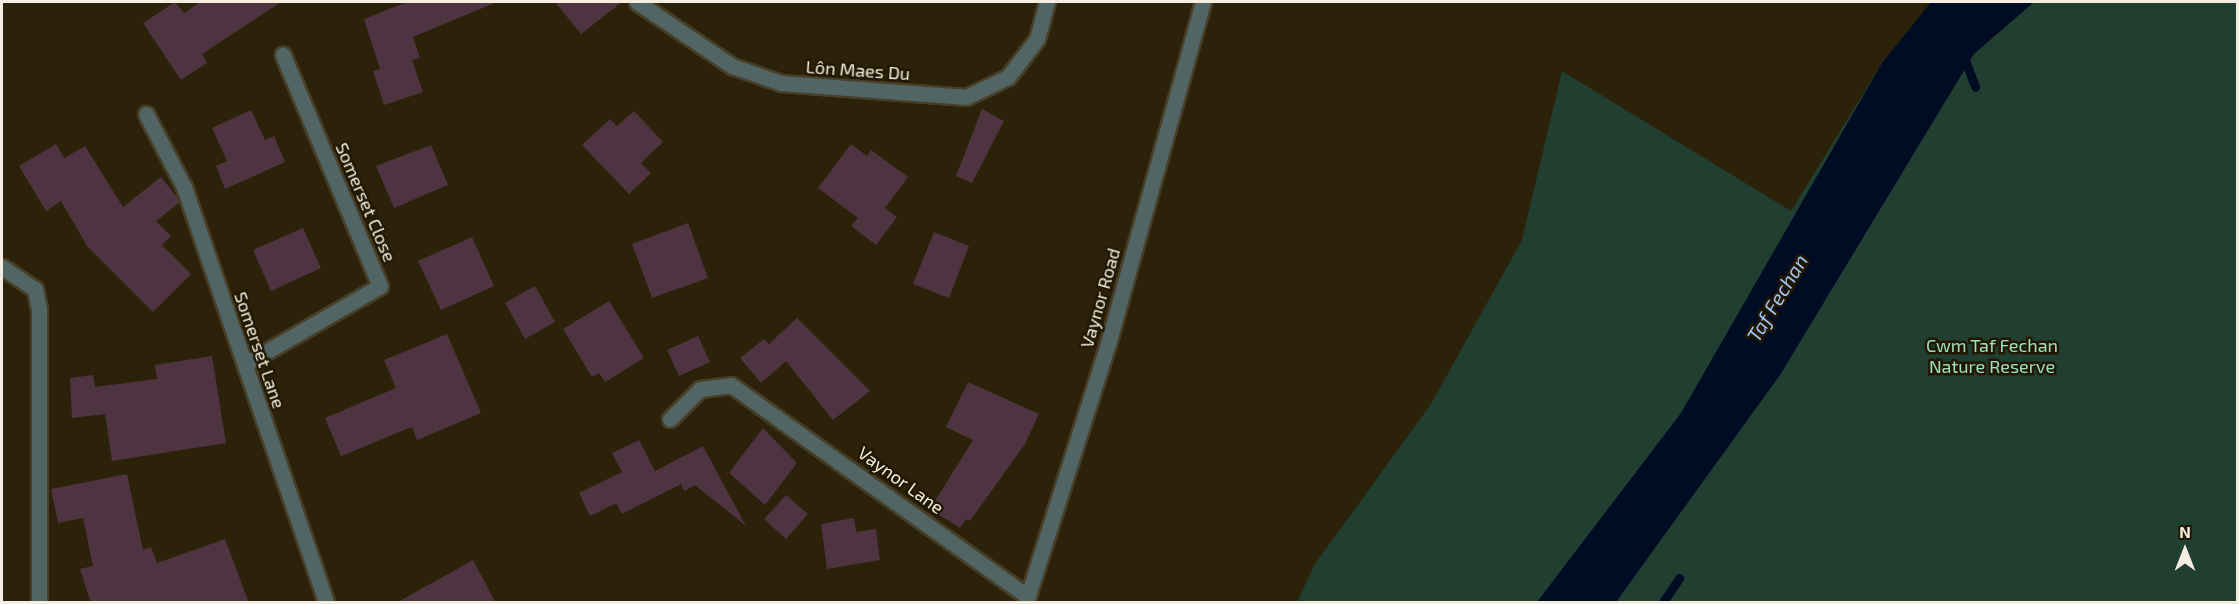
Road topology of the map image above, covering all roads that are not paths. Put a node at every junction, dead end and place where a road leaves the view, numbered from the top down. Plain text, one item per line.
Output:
1 (637, 2) edge
2 (1047, 2) edge
3 (1203, 2) edge
4 (283, 55) dead end
5 (146, 114) dead end
6 (2, 267) edge
7 (244, 364) junction
8 (670, 419) dead end
9 (1027, 600) edge
10 (39, 603) edge
11 (326, 603) edge

1 - 2 street, Lôn Maes Du
3 - 9 street, Vaynor Road
4 - 7 street, Somerset Close
5 - 7 street, Somerset Lane
6 - 10 street
7 - 11 street, Somerset Lane
8 - 9 street, Vaynor Lane

